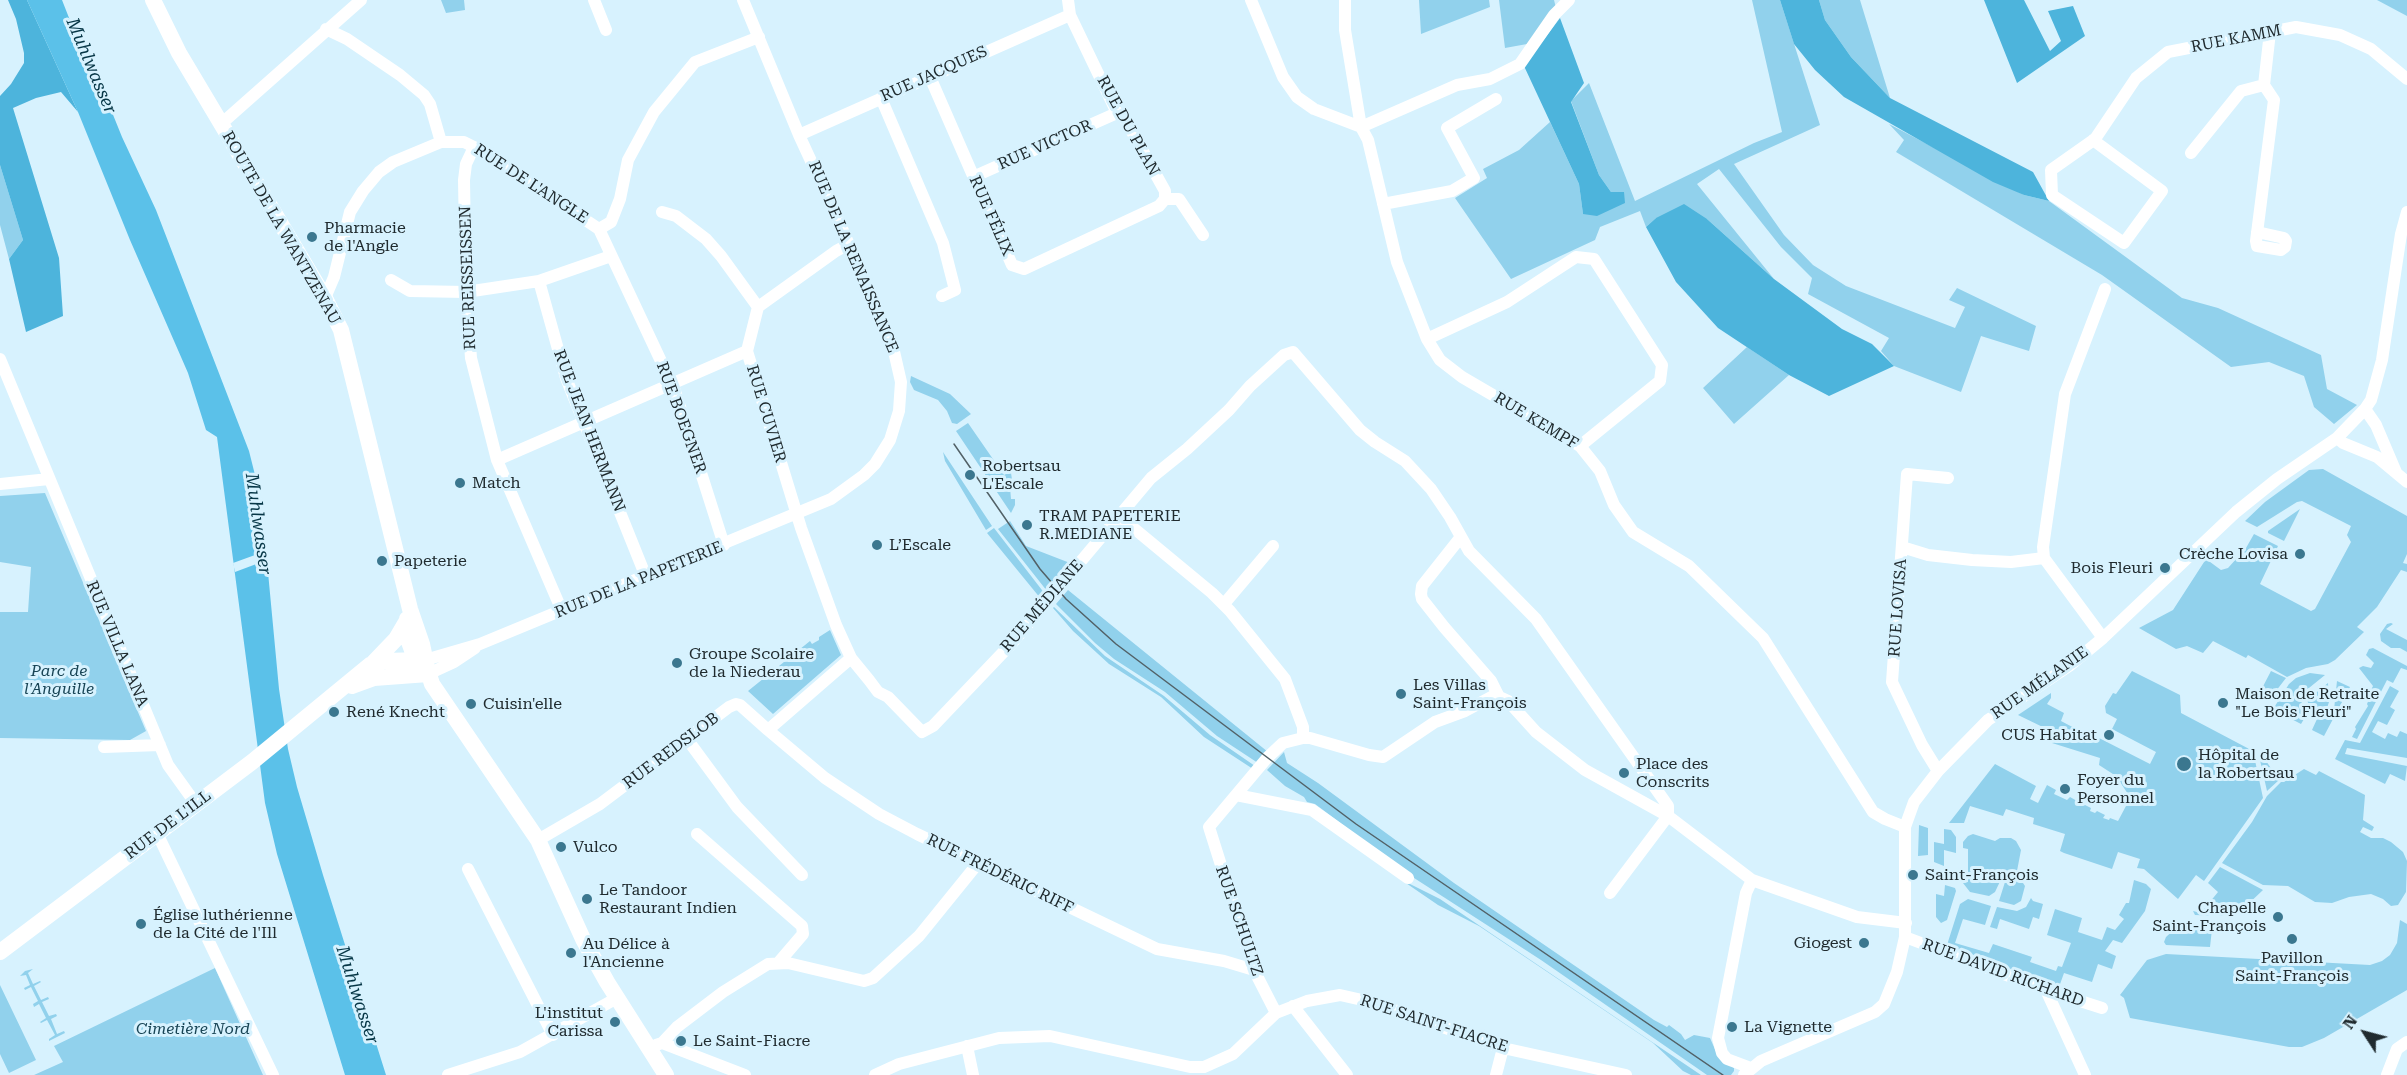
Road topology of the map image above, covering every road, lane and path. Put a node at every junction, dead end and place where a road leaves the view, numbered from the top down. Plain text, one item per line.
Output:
1 (153, 0) edge
2 (361, 0) edge
3 (594, 0) edge
4 (742, 0) edge
5 (1068, 0) edge
6 (1251, 0) edge
7 (1345, 0) edge
8 (1569, 0) edge
9 (1070, 15) junction
10 (326, 29) junction
11 (606, 30) dead end
12 (2270, 32) junction
13 (759, 37) junction
14 (930, 77) junction
15 (2407, 79) edge
16 (2264, 85) junction
17 (880, 98) junction
18 (1496, 99) dead end
19 (1117, 113) junction
20 (221, 124) junction
21 (1361, 127) junction
22 (799, 135) junction
23 (2093, 140) junction
24 (441, 142) junction
25 (474, 147) junction
26 (2192, 153) dead end
27 (973, 177) junction
28 (1165, 199) junction
29 (1383, 204) junction
30 (662, 212) dead end
31 (2407, 212) edge
32 (599, 229) junction
33 (2257, 232) dead end
34 (1203, 235) dead end
35 (849, 244) junction
36 (611, 256) junction
37 (391, 280) dead end
38 (539, 281) junction
39 (2105, 289) dead end
40 (466, 292) junction
41 (942, 296) dead end
42 (325, 298) junction
43 (758, 307) junction
44 (1426, 339) junction
45 (747, 351) junction
46 (0, 359) edge
47 (4, 380) edge
48 (671, 383) junction
49 (2365, 409) junction
50 (583, 422) junction
51 (2337, 438) junction
52 (1580, 446) junction
53 (497, 460) junction
54 (1948, 478) dead end
55 (49, 479) junction
56 (2402, 479) edge
57 (0, 484) edge
58 (797, 514) junction
59 (1119, 516) junction
60 (1460, 538) junction
61 (724, 545) junction
62 (1273, 546) dead end
63 (1902, 547) junction
64 (2044, 558) junction
65 (646, 577) junction
66 (1224, 604) junction
67 (562, 611) junction
68 (408, 615) junction
69 (2103, 638) junction
70 (851, 658) junction
71 (370, 665) junction
72 (423, 665) junction
73 (436, 690) junction
74 (1498, 695) junction
75 (333, 696) junction
76 (768, 730) junction
77 (922, 732) joint
78 (1303, 738) junction
79 (687, 739) junction
80 (160, 745) junction
81 (104, 747) dead end
82 (1938, 771) junction
83 (1236, 795) junction
84 (196, 804) junction
85 (1668, 816) junction
86 (1905, 827) junction
87 (157, 833) junction
88 (697, 834) dead end
89 (538, 840) junction
90 (979, 862) junction
91 (468, 869) dead end
92 (802, 875) dead end
93 (1408, 878) dead end
94 (1752, 880) junction
95 (1610, 893) dead end
96 (1906, 923) junction
97 (1905, 937) junction
98 (0, 952) edge
99 (779, 962) junction
100 (1254, 970) junction
101 (2046, 990) junction
102 (617, 998) junction
103 (1293, 1006) junction
104 (2102, 1008) dead end
105 (1276, 1013) junction
106 (553, 1035) junction
107 (2407, 1042) edge
108 (656, 1045) junction
109 (967, 1046) junction
110 (1503, 1048) junction
111 (1747, 1072) edge
112 (273, 1075) edge
113 (448, 1075) edge
114 (666, 1075) edge
115 (745, 1075) edge
116 (875, 1075) edge
117 (973, 1075) edge
118 (1347, 1075) edge
119 (1496, 1075) edge
120 (1626, 1075) edge
121 (2085, 1075) edge
122 (2387, 1075) edge

1 - 20 main road, ROUTE DE LA WANTZENAU
2 - 10 street
3 - 11 street
4 - 13 street, RUE DE LA RENAISSANCE
5 - 9 street, RUE DU PLAN
6 - 21 street
7 - 21 street, RUE KEMPF
8 - 21 street
9 - 14 street, RUE JACQUES
9 - 19 street, RUE DU PLAN
10 - 20 street
10 - 24 street
12 - 15 street, RUE KAMM
12 - 16 street
12 - 23 street, RUE KAMM
13 - 22 street, RUE DE LA RENAISSANCE
13 - 32 street, RUE DE L'ANGLE
14 - 17 street, RUE JACQUES
14 - 27 street, RUE FÉLIX
16 - 26 street
16 - 33 street
17 - 22 street, RUE JACQUES
17 - 41 street
18 - 29 street
19 - 27 street, RUE VICTOR
19 - 28 street, RUE DU PLAN
20 - 42 main road, ROUTE DE LA WANTZENAU
21 - 29 street, RUE KEMPF
22 - 35 street, RUE DE LA RENAISSANCE
23 - 23 street, RUE KAMM
24 - 25 street, RUE DE L'ANGLE
24 - 42 street, RUE DE L'ANGLE
25 - 32 street, RUE DE L'ANGLE
25 - 40 street, RUE REISSEISSEN
27 - 28 street, RUE FÉLIX
28 - 34 street
29 - 44 street, RUE KEMPF
30 - 43 street
31 - 49 street
32 - 36 street, RUE BOEGNER
35 - 43 street
35 - 58 street, RUE DE LA RENAISSANCE
36 - 38 street
36 - 48 street, RUE BOEGNER
37 - 40 street
38 - 40 street
38 - 50 street, RUE JEAN HERMANN
39 - 64 street
40 - 53 street, RUE REISSEISSEN
42 - 68 main road, ROUTE DE LA WANTZENAU
43 - 45 street, RUE CUVIER
44 - 52 street, RUE KEMPF
44 - 52 street
45 - 48 street
45 - 58 street, RUE CUVIER
46 - 47 street, RUE VILLA LANA
47 - 55 street, RUE VILLA LANA
48 - 50 street
48 - 61 street, RUE BOEGNER
49 - 51 street, RUE MÉLANIE
49 - 56 street
50 - 53 street
50 - 65 street, RUE JEAN HERMANN
51 - 56 street
51 - 69 street, RUE MÉLANIE
52 - 86 street, RUE KEMPF
53 - 67 street, RUE REISSEISSEN
54 - 63 street, RUE LOVISA
55 - 57 street
55 - 80 street, RUE VILLA LANA
58 - 61 street, RUE DE LA PAPETERIE
58 - 70 street, RUE CUVIER
59 - 60 street, RUE MÉDIANE
59 - 66 street
59 - 77 street, RUE MÉDIANE
60 - 74 street
60 - 85 street
61 - 65 street, RUE DE LA PAPETERIE
62 - 66 street
63 - 64 street
63 - 82 street, RUE LOVISA
64 - 69 street
65 - 67 street, RUE DE LA PAPETERIE
66 - 78 street
67 - 72 street, RUE DE LA PAPETERIE
68 - 71 main road, RUE DE L'ILL
68 - 72 main road, ROUTE DE LA WANTZENAU
69 - 82 street, RUE MÉLANIE
70 - 76 street
70 - 77 street, RUE CUVIER
71 - 72 main road
71 - 75 main road, RUE DE L'ILL
72 - 73 main road, ROUTE DE LA WANTZENAU
72 - 73 main road
72 - 75 main road, RUE DE L'ILL
73 - 89 main road, ROUTE DE LA WANTZENAU
74 - 78 street
74 - 85 street
75 - 84 main road, RUE DE L'ILL
76 - 79 street, RUE REDSLOB
76 - 90 street, RUE FRÉDÉRIC RIFF
78 - 83 street
79 - 89 street, RUE REDSLOB
79 - 92 street
80 - 81 street
80 - 84 street, RUE VILLA LANA
82 - 86 street, RUE MÉLANIE
83 - 93 street
83 - 100 street, RUE SCHULTZ
84 - 87 main road, RUE DE L'ILL
85 - 94 street
85 - 95 street
86 - 96 street, RUE MÉLANIE
87 - 98 main road, RUE DE L'ILL
87 - 112 street
88 - 99 street
89 - 102 main road, ROUTE DE LA WANTZENAU
90 - 99 street
90 - 100 street, RUE FRÉDÉRIC RIFF
91 - 106 street
94 - 96 street
94 - 111 street, RUE MÉLANIE
96 - 97 street, RUE MÉLANIE
97 - 101 street, RUE DAVID RICHARD
97 - 111 street, RUE MÉLANIE
99 - 108 street
100 - 105 street, RUE SCHULTZ
101 - 104 street, RUE DAVID RICHARD
101 - 121 street
102 - 106 street
102 - 108 main road, ROUTE DE LA WANTZENAU
103 - 105 street, RUE SAINT-FIACRE
103 - 110 street, RUE SAINT-FIACRE
103 - 118 street
105 - 109 street, RUE SAINT-FIACRE
106 - 113 street
107 - 122 street
108 - 114 main road, ROUTE DE LA WANTZENAU
108 - 115 street
109 - 116 street, RUE SAINT-FIACRE
109 - 117 street
110 - 119 street
110 - 120 street, RUE SAINT-FIACRE

